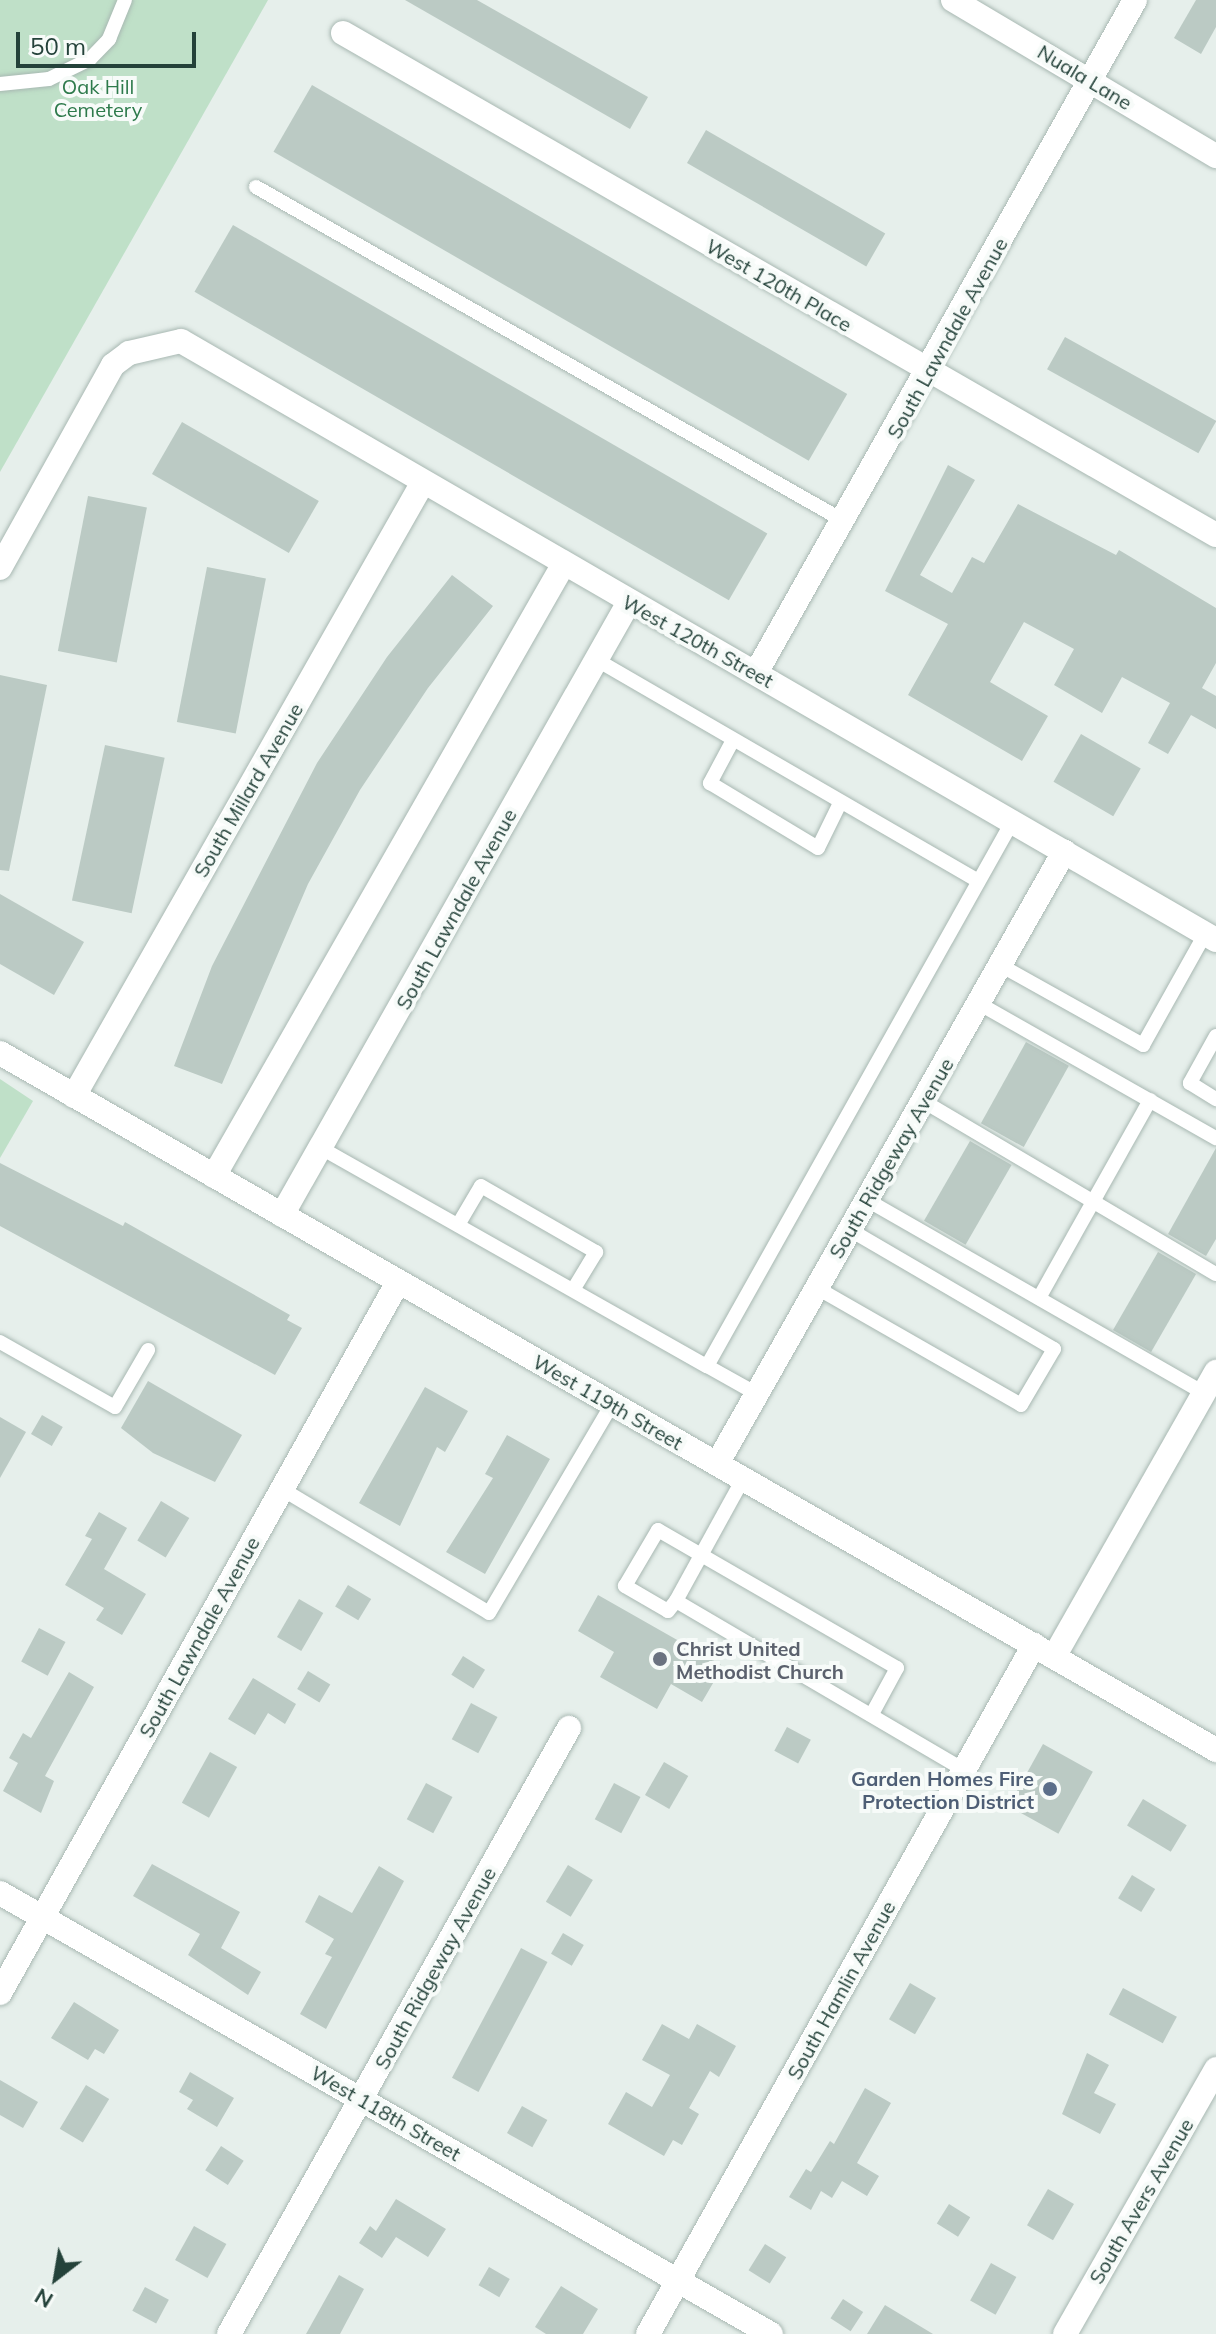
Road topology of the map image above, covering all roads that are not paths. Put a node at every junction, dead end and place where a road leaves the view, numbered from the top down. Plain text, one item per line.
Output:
1 (125, 0) edge
2 (953, 0) edge
3 (1135, 0) edge
4 (343, 33) dead end
5 (1090, 79) junction
6 (0, 84) edge
7 (1216, 156) edge
8 (256, 187) dead end
9 (929, 370) junction
10 (422, 484) junction
11 (844, 521) junction
12 (1216, 535) edge
13 (562, 567) junction
14 (0, 568) edge
15 (629, 602) junction
16 (597, 660) junction
17 (756, 673) junction
18 (733, 740) junction
19 (840, 803) junction
20 (1012, 822) junction
21 (1064, 852) junction
22 (979, 881) junction
23 (1210, 937) edge
24 (1000, 965) junction
25 (978, 1003) junction
26 (1216, 1036) edge
27 (0, 1053) edge
28 (74, 1096) junction
29 (1216, 1099) edge
30 (1150, 1100) junction
31 (923, 1101) junction
32 (1216, 1138) edge
33 (321, 1148) junction
34 (214, 1176) junction
35 (867, 1200) junction
36 (1093, 1201) junction
37 (282, 1215) junction
38 (458, 1225) junction
39 (850, 1230) junction
40 (1216, 1274) edge
41 (398, 1282) junction
42 (817, 1288) junction
43 (573, 1290) junction
44 (1039, 1298) junction
45 (0, 1342) edge
46 (148, 1350) dead end
47 (707, 1366) junction
48 (1210, 1383) edge
49 (757, 1394) junction
50 (612, 1404) junction
51 (717, 1464) junction
52 (743, 1479) junction
53 (282, 1489) junction
54 (701, 1556) junction
55 (676, 1601) junction
56 (1044, 1651) junction
57 (872, 1714) junction
58 (569, 1728) dead end
59 (1216, 1750) edge
60 (964, 1770) junction
61 (0, 1893) edge
62 (42, 1917) junction
63 (0, 1993) edge
64 (1216, 2069) edge
65 (362, 2099) junction
66 (678, 2281) junction
67 (229, 2334) edge
68 (648, 2334) edge
69 (771, 2334) edge
70 (1065, 2334) edge

1 - 6 lane
2 - 5 street, Nuala Lane
3 - 5 street, South Lawndale Avenue
4 - 9 street, West 120th Place
5 - 7 street, Nuala Lane
5 - 9 street, South Lawndale Avenue
8 - 11 lane
9 - 11 street, South Lawndale Avenue
9 - 12 street, West 120th Place
10 - 13 street, West 120th Street
10 - 14 street, West 120th Street
10 - 28 street, South Millard Avenue
11 - 17 street, South Lawndale Avenue
13 - 15 street, West 120th Street
13 - 34 street
15 - 16 street, South Lawndale Avenue
15 - 17 street, West 120th Street
16 - 18 lane
16 - 33 street, South Lawndale Avenue
17 - 20 street, West 120th Street
18 - 19 lane
18 - 19 lane
19 - 22 lane
20 - 21 street, West 120th Street
20 - 22 lane
21 - 23 street, West 120th Street
21 - 24 street, South Ridgeway Avenue
22 - 47 lane
23 - 24 lane
24 - 25 street, South Ridgeway Avenue
25 - 30 lane
25 - 31 street, South Ridgeway Avenue
26 - 29 lane
27 - 28 street, West 119th Street
28 - 34 street, West 119th Street
30 - 32 lane
30 - 36 lane
31 - 35 street, South Ridgeway Avenue
31 - 36 lane
33 - 37 street, South Lawndale Avenue
33 - 38 lane
34 - 37 street, West 119th Street
35 - 39 street, South Ridgeway Avenue
35 - 44 lane
36 - 40 lane
36 - 44 lane
37 - 41 street, West 119th Street
38 - 43 lane
38 - 43 lane
39 - 42 street, South Ridgeway Avenue
39 - 42 lane
41 - 50 street, West 119th Street
41 - 53 street, South Lawndale Avenue
42 - 49 street, South Ridgeway Avenue
43 - 47 lane
44 - 48 lane
45 - 46 lane
47 - 49 lane
48 - 56 street, South Hamlin Avenue
49 - 51 street, South Ridgeway Avenue
50 - 51 street, West 119th Street
50 - 53 lane
51 - 52 street, West 119th Street
52 - 54 lane
52 - 56 street, West 119th Street
53 - 62 street, South Lawndale Avenue
54 - 55 lane
54 - 55 lane
54 - 57 lane
55 - 57 lane
56 - 59 street, West 119th Street
56 - 60 street, South Hamlin Avenue
57 - 60 lane
58 - 65 street, South Ridgeway Avenue
60 - 66 street, South Hamlin Avenue
61 - 62 street, West 118th Street
62 - 63 street, South Lawndale Avenue
62 - 65 street, West 118th Street
64 - 70 street, South Avers Avenue
65 - 66 street, West 118th Street
65 - 67 street, South Ridgeway Avenue
66 - 68 street, South Hamlin Avenue
66 - 69 street, West 118th Street

